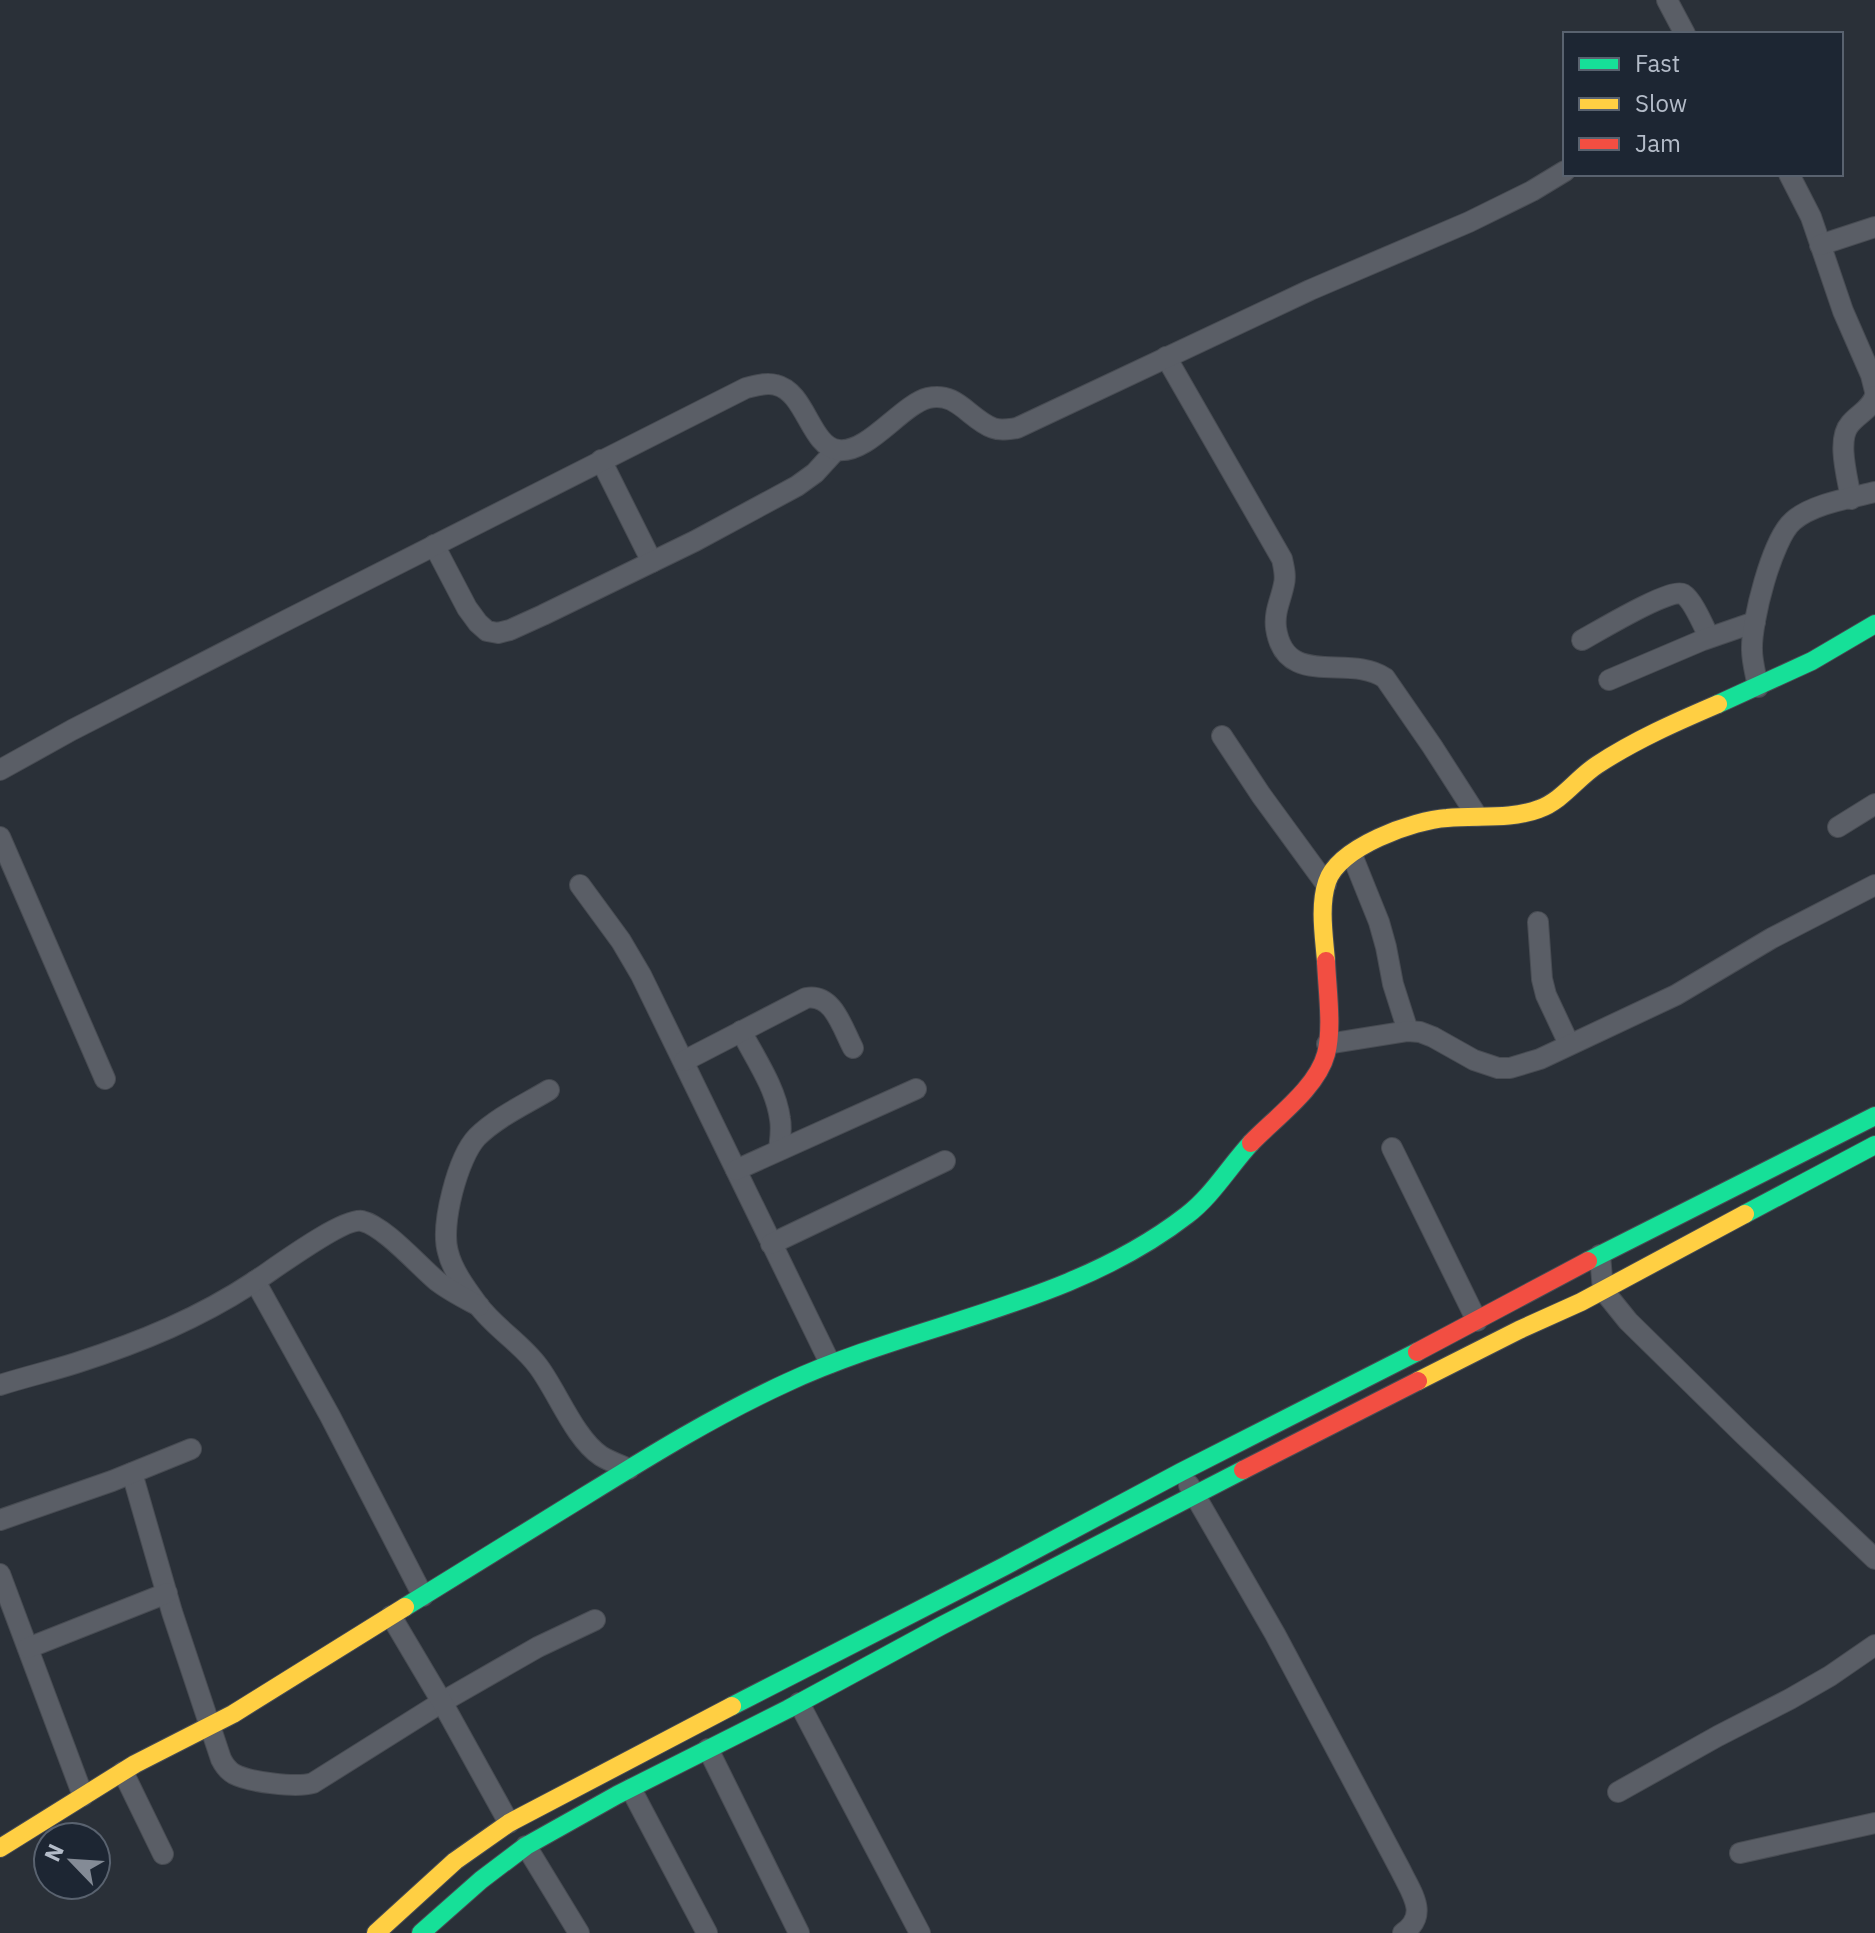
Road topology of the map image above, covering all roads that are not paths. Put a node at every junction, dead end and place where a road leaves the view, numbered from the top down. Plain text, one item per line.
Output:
1 (1667, 0) edge
2 (1684, 32) edge
3 (1563, 172) edge
4 (1790, 176) edge
5 (1875, 227) edge
6 (1820, 245) junction
7 (1166, 357) junction
8 (1875, 394) edge
9 (836, 450) junction
10 (601, 460) junction
11 (1875, 492) edge
12 (1851, 499) junction
13 (434, 545) junction
14 (652, 562) junction
15 (1755, 622) junction
16 (1875, 624) edge
17 (1709, 637) junction
18 (1582, 640) dead end
19 (1609, 680) dead end
20 (1758, 687) junction
21 (1222, 736) dead end
22 (0, 770) edge
23 (1875, 804) edge
24 (1477, 816) junction
25 (1838, 827) dead end
26 (0, 837) edge
27 (1352, 855) junction
28 (1326, 884) junction
29 (580, 885) dead end
30 (1875, 885) edge
31 (1538, 922) dead end
32 (741, 1031) junction
33 (1408, 1031) junction
34 (1327, 1044) junction
35 (1569, 1044) junction
36 (853, 1048) dead end
37 (684, 1061) junction
38 (105, 1079) dead end
39 (916, 1089) dead end
40 (549, 1090) dead end
41 (1875, 1116) edge
42 (1875, 1145) edge
43 (1392, 1148) dead end
44 (779, 1150) junction
45 (945, 1161) dead end
46 (736, 1170) junction
47 (771, 1244) junction
48 (1597, 1280) junction
49 (255, 1281) junction
50 (479, 1306) junction
51 (1477, 1321) junction
52 (830, 1363) junction
53 (0, 1385) edge
54 (191, 1449) dead end
55 (629, 1469) junction
56 (132, 1473) junction
57 (1188, 1483) junction
58 (0, 1520) edge
59 (1875, 1559) edge
60 (0, 1574) edge
61 (167, 1593) junction
62 (423, 1596) junction
63 (391, 1616) junction
64 (595, 1620) dead end
65 (1875, 1645) edge
66 (28, 1648) junction
67 (442, 1702) junction
68 (799, 1703) junction
69 (211, 1726) junction
70 (708, 1749) junction
71 (123, 1772) junction
72 (631, 1789) junction
73 (1618, 1792) dead end
74 (83, 1796) junction
75 (509, 1823) junction
76 (1875, 1823) edge
77 (526, 1846) junction
78 (0, 1848) edge
79 (1740, 1853) dead end
80 (163, 1854) dead end
81 (376, 1933) edge
82 (421, 1933) edge
83 (579, 1933) edge
84 (707, 1933) edge
85 (799, 1933) edge
86 (920, 1933) edge
87 (1403, 1933) edge

1 - 2 street
3 - 7 street
4 - 6 street
5 - 6 street
6 - 8 street
7 - 9 street
7 - 24 street
8 - 12 street
9 - 10 street
9 - 14 street
10 - 13 street
10 - 14 street
11 - 12 street
12 - 15 street
13 - 14 street
13 - 22 street
15 - 17 street
15 - 20 street
16 - 20 street
17 - 18 street
17 - 19 street
20 - 24 street
21 - 28 street
23 - 25 street
24 - 27 street
26 - 38 street
27 - 28 street
27 - 33 street
28 - 34 street
29 - 37 street
30 - 35 street
31 - 35 street
32 - 36 street
32 - 37 street
32 - 44 street
33 - 34 street
33 - 35 street
34 - 52 street
37 - 46 street
39 - 44 street
40 - 50 street
41 - 48 street
42 - 48 street
43 - 51 street
44 - 46 street
45 - 47 street
46 - 47 street
47 - 52 street
48 - 51 street
48 - 57 street
48 - 59 street
49 - 50 street
49 - 53 street
49 - 62 street
50 - 55 street
51 - 57 street
52 - 55 street
54 - 56 street
55 - 62 street
56 - 58 street
56 - 61 street
57 - 68 street
57 - 75 street
57 - 87 street
60 - 66 street
61 - 66 street
61 - 69 street
62 - 63 street
63 - 67 street
63 - 69 street
64 - 67 street
65 - 73 street
66 - 74 street
67 - 69 street
67 - 75 street
68 - 70 street
68 - 86 street
69 - 71 street
70 - 72 street
70 - 85 street
71 - 74 street
71 - 80 street
72 - 77 street
72 - 84 street
74 - 78 street
75 - 81 street
76 - 79 street
77 - 82 street
77 - 83 street

